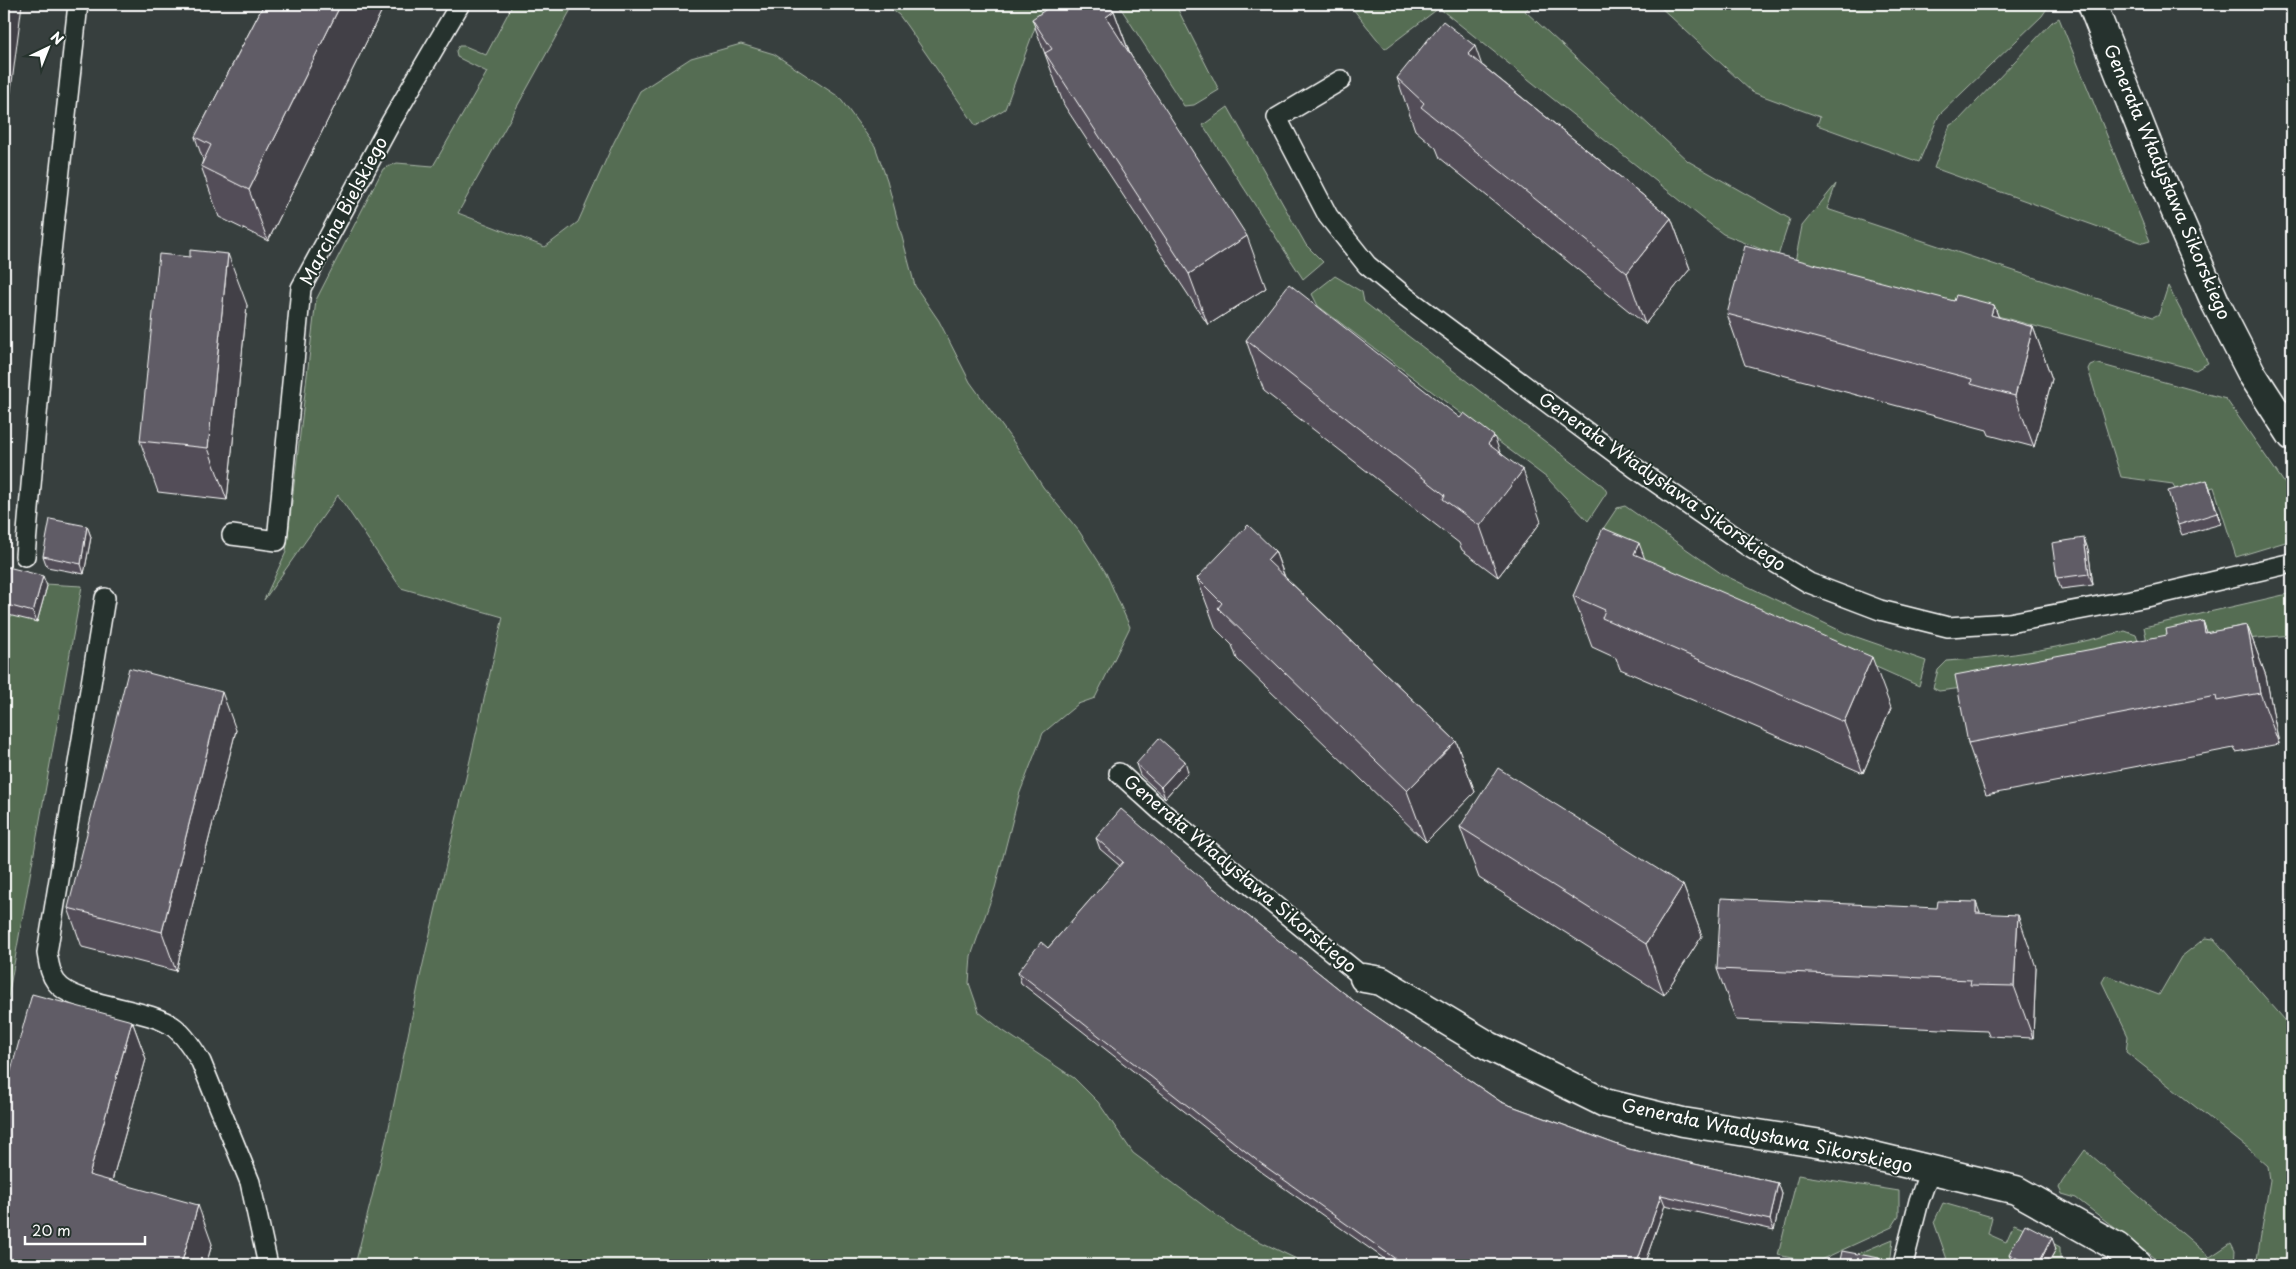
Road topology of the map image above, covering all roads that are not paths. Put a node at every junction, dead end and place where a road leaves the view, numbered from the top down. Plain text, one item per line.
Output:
1 (78, 4) edge
2 (460, 4) edge
3 (2092, 4) edge
4 (1341, 80) dead end
5 (2292, 436) edge
6 (232, 535) dead end
7 (25, 556) dead end
8 (2292, 563) edge
9 (105, 598) dead end
10 (1119, 772) dead end
11 (1364, 978) joint
12 (1930, 1170) junction
13 (1904, 1260) dead end
14 (268, 1265) edge
15 (2137, 1265) edge

1 - 7 lane
2 - 6 lane, Marcina Bielskiego
3 - 5 street, Generała Władysława Sikorskiego
4 - 8 lane, Generała Władysława Sikorskiego
9 - 14 lane
10 - 11 lane, Generała Władysława Sikorskiego
11 - 12 street, Generała Władysława Sikorskiego
12 - 13 lane
12 - 15 street, Generała Władysława Sikorskiego

